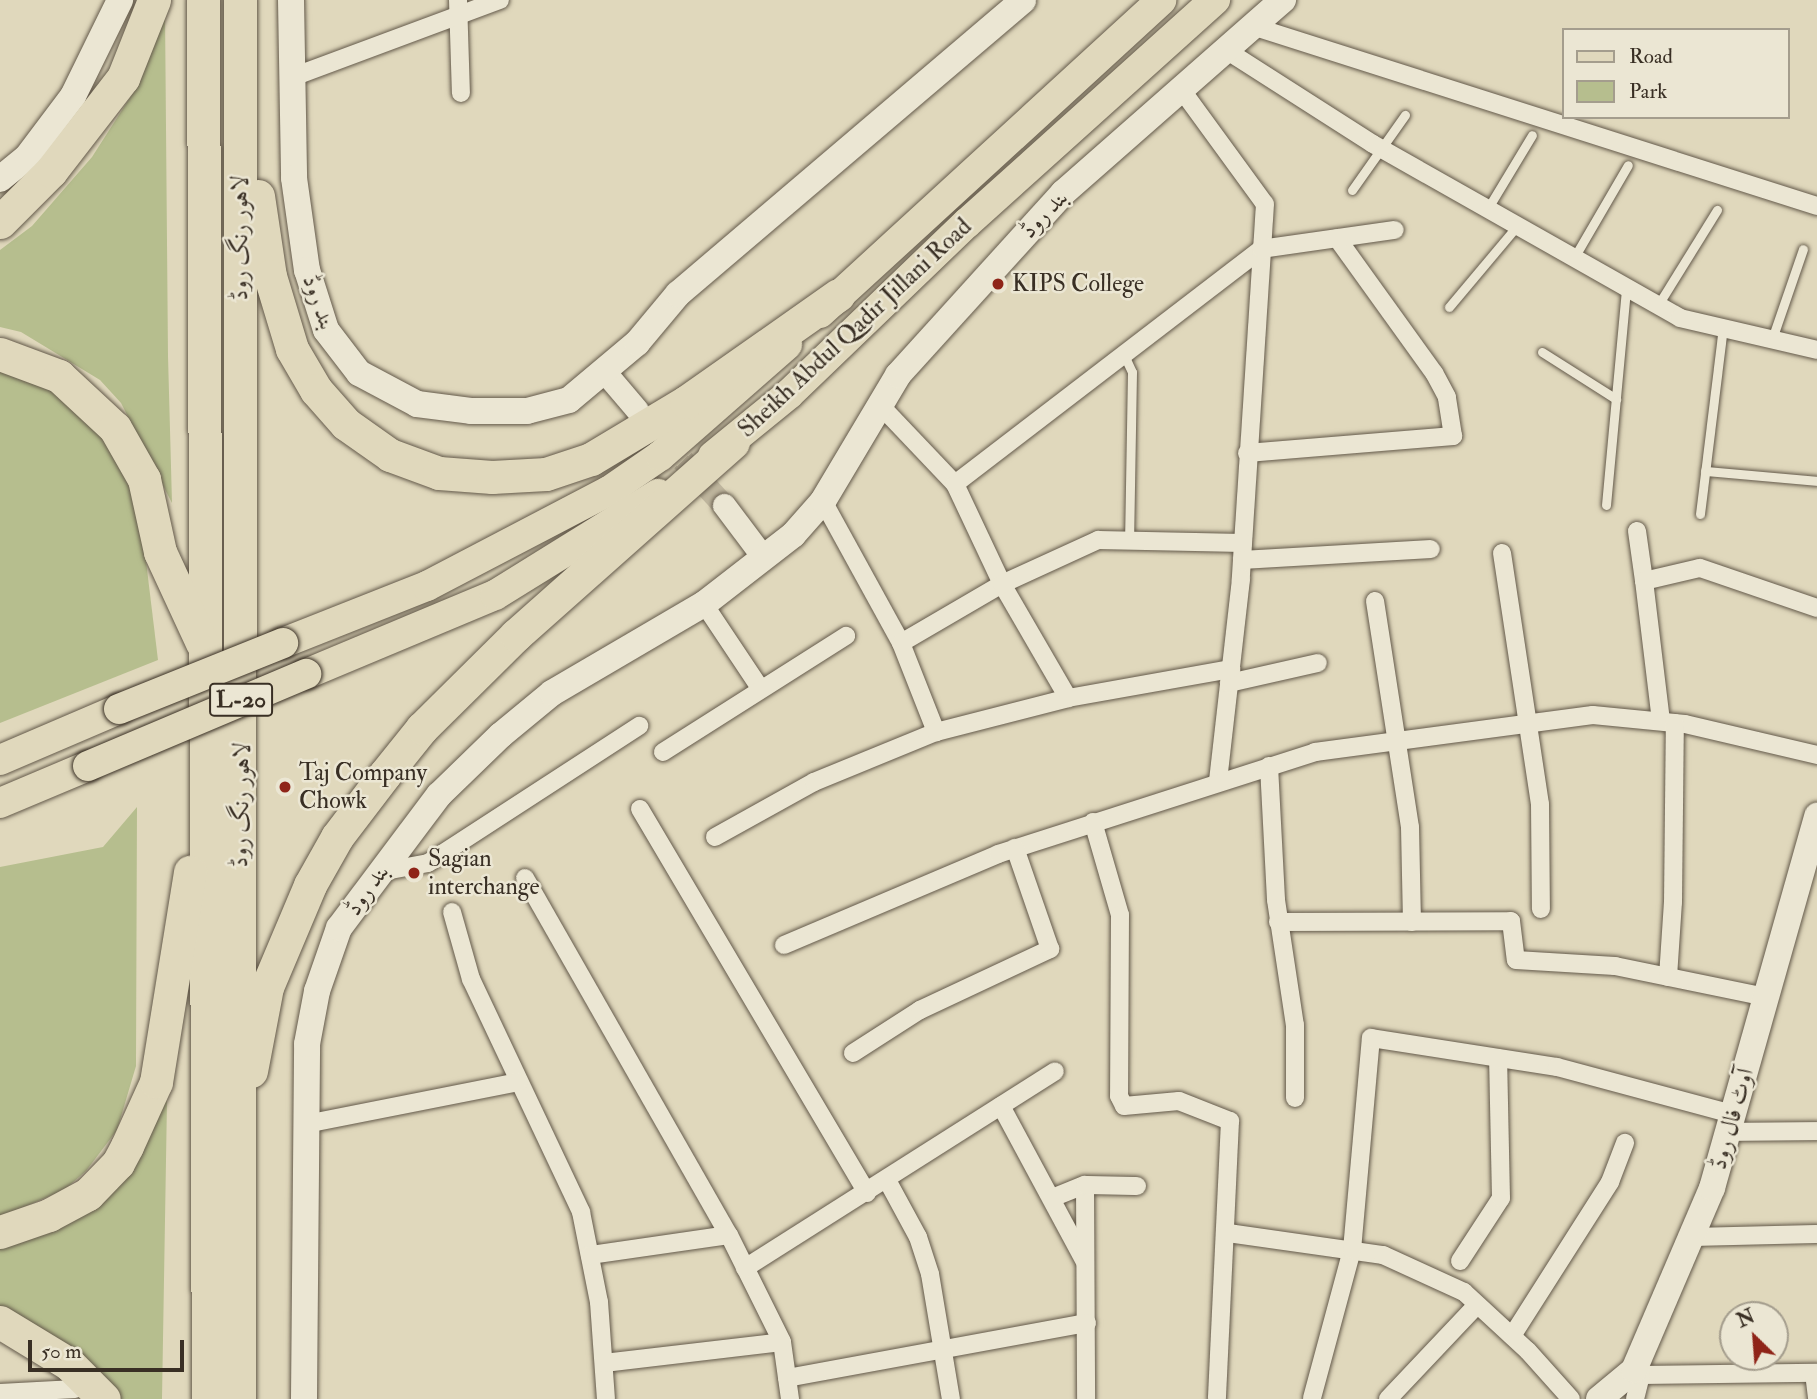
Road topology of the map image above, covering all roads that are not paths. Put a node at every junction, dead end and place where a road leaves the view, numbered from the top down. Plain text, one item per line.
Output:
1 (120, 0) edge
2 (154, 0) edge
3 (203, 0) edge
4 (240, 0) edge
5 (292, 0) edge
6 (500, 0) edge
7 (1023, 0) edge
8 (1161, 0) edge
9 (1215, 0) edge
10 (1283, 0) edge
11 (458, 7) edge
12 (1252, 26) junction
13 (1226, 50) junction
14 (290, 78) junction
15 (1181, 89) junction
16 (240, 93) junction
17 (461, 93) dead end
18 (1405, 115) dead end
19 (1532, 135) dead end
20 (1381, 148) junction
21 (1628, 165) dead end
22 (0, 179) edge
23 (1352, 190) dead end
24 (1817, 206) edge
25 (1488, 208) junction
26 (1717, 211) dead end
27 (0, 222) edge
28 (1518, 225) junction
29 (1395, 230) dead end
30 (1337, 238) junction
31 (1261, 249) junction
32 (1803, 249) dead end
33 (1574, 256) junction
34 (1626, 286) junction
35 (838, 295) junction
36 (1658, 305) junction
37 (1449, 307) dead end
38 (1723, 327) junction
39 (1772, 339) junction
40 (1817, 350) edge
41 (1542, 352) dead end
42 (0, 354) edge
43 (1124, 355) junction
44 (603, 370) junction
45 (1616, 399) junction
46 (879, 404) junction
47 (637, 410) dead end
48 (733, 442) junction
49 (1247, 453) junction
50 (1705, 471) junction
51 (1817, 481) edge
52 (955, 485) junction
53 (823, 501) junction
54 (724, 505) tunnel mouth
55 (1606, 505) dead end
56 (1700, 514) dead end
57 (1637, 531) dead end
58 (1129, 540) junction
59 (1431, 548) dead end
60 (1242, 551) junction
61 (1502, 553) dead end
62 (763, 557) junction
63 (1644, 581) junction
64 (1002, 584) junction
65 (1375, 601) dead end
66 (704, 604) junction
67 (1817, 607) edge
68 (846, 636) dead end
69 (901, 643) junction
70 (206, 652) junction
71 (1318, 663) dead end
72 (1230, 676) junction
73 (760, 688) junction
74 (1068, 698) junction
75 (1527, 722) junction
76 (1668, 722) junction
77 (639, 726) dead end
78 (936, 732) junction
79 (1393, 740) junction
80 (663, 752) dead end
81 (1817, 755) edge
82 (0, 760) edge
83 (1269, 766) junction
84 (207, 780) junction
85 (1218, 781) junction
86 (0, 803) edge
87 (640, 809) dead end
88 (1817, 816) edge
89 (1093, 822) junction
90 (715, 837) dead end
91 (1015, 848) junction
92 (1811, 860) edge
93 (380, 872) junction
94 (525, 878) dead end
95 (1541, 909) dead end
96 (452, 912) dead end
97 (1278, 922) junction
98 (1412, 922) junction
99 (784, 945) dead end
100 (1668, 977) junction
101 (1766, 997) junction
102 (853, 1053) dead end
103 (1498, 1058) junction
104 (1055, 1071) dead end
105 (518, 1083) junction
106 (1295, 1098) dead end
107 (1001, 1106) junction
108 (1731, 1123) junction
109 (306, 1124) junction
110 (237, 1126) junction
111 (1817, 1130) edge
112 (1625, 1143) dead end
113 (887, 1180) junction
114 (1085, 1185) junction
115 (1138, 1186) dead end
116 (867, 1193) junction
117 (1052, 1198) junction
118 (0, 1232) edge
119 (1228, 1233) junction
120 (1817, 1234) edge
121 (729, 1235) junction
122 (1691, 1237) junction
123 (1352, 1251) junction
124 (590, 1255) junction
125 (1460, 1261) dead end
126 (1085, 1262) junction
127 (745, 1268) junction
128 (1477, 1304) junction
129 (0, 1322) edge
130 (1087, 1323) junction
131 (1512, 1336) junction
132 (0, 1340) edge
133 (782, 1342) junction
134 (944, 1350) junction
135 (604, 1363) junction
136 (1637, 1373) junction
137 (1816, 1373) edge
138 (787, 1378) junction
139 (0, 1393) edge
140 (87, 1396) edge
141 (1312, 1398) edge
142 (208, 1399) edge
143 (239, 1399) edge
144 (304, 1399) edge
145 (606, 1399) edge
146 (790, 1399) edge
147 (951, 1399) edge
148 (1086, 1399) edge
149 (1217, 1399) edge
150 (1388, 1399) edge
151 (1571, 1399) edge
152 (1599, 1399) edge
153 (1635, 1399) edge
154 (1817, 1399) edge

1 - 22 main road
2 - 27 highway
3 - 70 highway, لاہور رنگ روڈ / L-20
4 - 16 highway, لاہور رنگ روڈ / L-20
5 - 14 main road, بند روڈ
6 - 11 street
7 - 44 main road, بند روڈ
8 - 35 main road, Sheikh Abdul Qadir Jillani Road
9 - 48 main road, Sheikh Abdul Qadir Jillani Road
10 - 12 main road, بند روڈ
11 - 14 street
11 - 17 street
12 - 13 main road, بند روڈ
12 - 24 street
13 - 15 main road, بند روڈ
13 - 20 street
14 - 44 main road, بند روڈ
15 - 31 street
15 - 46 main road, بند روڈ
16 - 35 highway
16 - 110 highway, لاہور رنگ روڈ / L-20, bridge
18 - 20 lane
19 - 25 lane
20 - 23 lane
20 - 25 street
21 - 33 lane
25 - 28 street
26 - 36 lane
28 - 33 street
28 - 37 lane
29 - 30 street
30 - 31 street
30 - 49 street
31 - 43 street
31 - 49 street
32 - 39 lane
33 - 34 street
34 - 36 street
34 - 45 lane
35 - 82 main road, Sheikh Abdul Qadir Jillani Road, bridge
36 - 38 street
38 - 39 street
38 - 50 lane
39 - 40 street
41 - 45 lane
42 - 70 highway
43 - 52 street
43 - 58 lane
44 - 47 street
45 - 55 lane
46 - 52 street
46 - 53 main road, بند روڈ
48 - 86 main road, Sheikh Abdul Qadir Jillani Road, bridge
48 - 110 highway
49 - 60 street
50 - 51 lane
50 - 56 lane
52 - 64 street
53 - 62 main road, بند روڈ
53 - 69 street
54 - 62 street
57 - 63 street
58 - 60 street
58 - 64 street
59 - 60 street
60 - 72 street
61 - 75 street
62 - 66 main road, بند روڈ
63 - 67 street
63 - 76 street
64 - 69 street
64 - 74 street
65 - 79 street
66 - 73 street
66 - 93 main road, بند روڈ
68 - 73 street
69 - 78 street
70 - 84 highway, لاہور رنگ روڈ / L-20, bridge
71 - 72 street
72 - 74 street
72 - 85 street
73 - 80 street
74 - 78 street
75 - 76 street
75 - 79 street
75 - 95 street
76 - 81 street
76 - 100 street
77 - 93 street
78 - 90 street
79 - 83 street
79 - 98 street
83 - 85 street
83 - 97 street
84 - 118 highway
84 - 142 highway, لاہور رنگ روڈ / L-20
85 - 89 street
87 - 116 street
88 - 92 main road, آوٹ فال روڈ
89 - 91 street
89 - 119 street
91 - 99 street
91 - 102 street
92 - 101 main road, آوٹ فال روڈ
93 - 109 main road, بند روڈ
94 - 121 street
96 - 105 street
97 - 98 street
97 - 106 street
98 - 100 street
100 - 101 street
101 - 108 main road, آوٹ فال روڈ
103 - 108 street
103 - 123 street
103 - 125 street
104 - 107 street
105 - 109 street
105 - 124 street
107 - 113 street
107 - 117 street
108 - 111 street
108 - 122 main road, آوٹ فال روڈ
109 - 144 main road, بند روڈ
110 - 143 highway, لاہور رنگ روڈ / L-20
112 - 131 street
113 - 116 street
113 - 134 street
114 - 115 street
114 - 117 street
114 - 126 street
116 - 127 street
117 - 126 street
119 - 123 street
119 - 149 street
120 - 122 street
121 - 124 street
121 - 127 street
122 - 136 main road, آوٹ فال روڈ
123 - 128 street
123 - 141 street
124 - 135 street
126 - 130 street
127 - 133 street
128 - 131 street
128 - 150 street
129 - 140 highway
130 - 134 street
130 - 148 street
131 - 151 street
132 - 140 main road
133 - 135 street
133 - 138 street
134 - 138 street
134 - 147 street
135 - 145 street
136 - 137 street
136 - 152 main road, آوٹ فال روڈ
136 - 153 street
137 - 154 street
138 - 146 street
139 - 140 street

